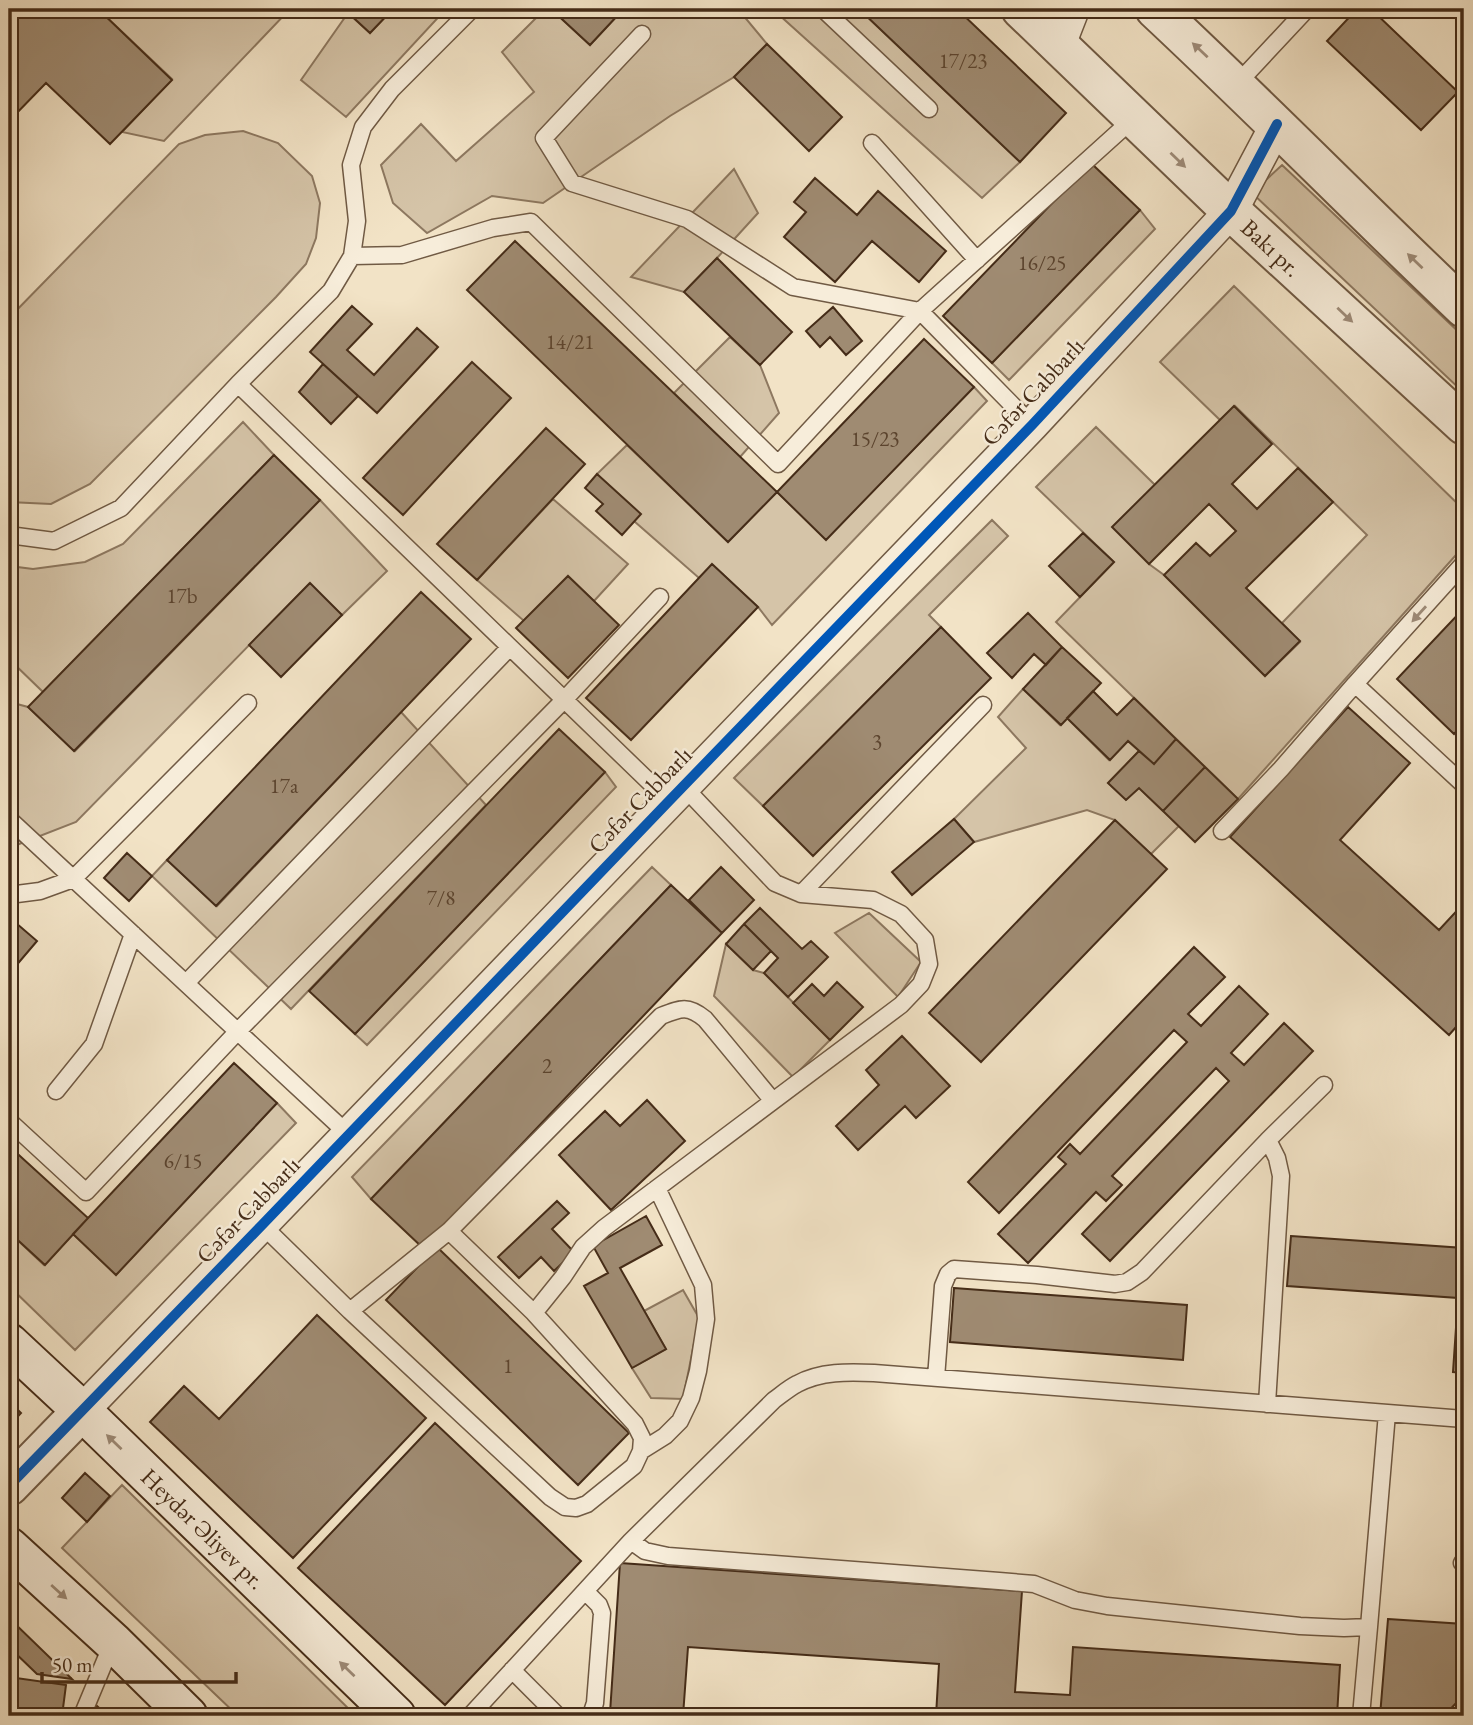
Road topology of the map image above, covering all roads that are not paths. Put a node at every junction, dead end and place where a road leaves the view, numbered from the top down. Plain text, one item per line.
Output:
1 (472, 9) edge
2 (824, 9) edge
3 (1021, 9) edge
4 (1073, 9) edge
5 (1156, 9) edge
6 (1307, 9) edge
7 (642, 34) dead end
8 (1059, 45) junction
9 (1236, 85) junction
10 (929, 109) dead end
11 (1134, 118) junction
12 (1277, 124) junction
13 (872, 143) dead end
14 (1231, 211) junction
15 (352, 256) junction
16 (977, 260) junction
17 (1464, 308) edge
18 (920, 311) junction
19 (238, 384) junction
20 (1032, 425) junction
21 (1464, 425) edge
22 (9, 535) edge
23 (1464, 563) edge
24 (660, 597) dead end
25 (510, 647) junction
26 (1355, 684) junction
27 (564, 700) junction
28 (248, 703) dead end
29 (983, 705) dead end
30 (1464, 785) edge
31 (676, 794) junction
32 (9, 819) edge
33 (1222, 831) dead end
34 (73, 879) junction
35 (801, 894) junction
36 (9, 895) edge
37 (133, 934) junction
38 (186, 983) junction
39 (239, 1031) junction
40 (1324, 1085) dead end
41 (56, 1091) dead end
42 (773, 1101) junction
43 (9, 1121) edge
44 (349, 1135) junction
45 (1268, 1140) junction
46 (657, 1188) junction
47 (262, 1226) junction
48 (449, 1231) junction
49 (350, 1311) junction
50 (534, 1313) junction
51 (9, 1343) edge
52 (936, 1378) junction
53 (1267, 1404) junction
54 (82, 1411) junction
55 (1387, 1413) junction
56 (1464, 1419) edge
57 (641, 1451) junction
58 (9, 1486) edge
59 (631, 1541) junction
60 (9, 1547) edge
61 (585, 1591) junction
62 (1369, 1627) junction
63 (113, 1642) junction
64 (512, 1671) junction
65 (82, 1716) edge
66 (188, 1716) edge
67 (396, 1716) edge
68 (470, 1716) edge
69 (558, 1716) edge
70 (587, 1716) edge
71 (1361, 1716) edge

1 - 15 lane
2 - 10 lane
3 - 8 street, Bakı pr.
4 - 8 street
9 -> 5 street
6 - 9 lane
7 - 18 lane
8 - 11 street, Bakı pr.
9 - 12 street
11 -> 14 street, Bakı pr.
11 - 16 lane
12 - 14 street, Cəfər Cabbarlı
17 -> 12 street
13 - 16 lane
14 - 20 street, Cəfər Cabbarlı
14 -> 21 street, Bakı pr.
15 - 18 lane
15 - 19 lane
16 - 18 lane
18 - 20 lane
19 - 22 lane
19 - 25 lane
20 - 31 street, Cəfər Cabbarlı
23 -> 26 lane
24 - 27 lane
25 - 27 lane
25 - 38 lane
26 - 30 lane
26 - 33 lane
27 - 31 lane
27 - 39 lane
28 - 34 lane
29 - 35 lane
31 - 35 lane
31 - 44 street, Cəfər Cabbarlı
32 - 34 lane
34 - 36 lane
34 - 37 lane
35 - 42 lane
37 - 38 lane
37 - 41 lane
38 - 39 lane
39 - 43 lane
39 - 44 lane
40 - 45 lane
42 - 46 lane
42 - 48 lane
44 - 47 street, Cəfər Cabbarlı
45 - 52 lane
45 - 53 lane
46 - 50 lane
46 - 57 lane
47 - 49 lane
47 - 54 street, Cəfər Cabbarlı
48 - 49 lane
48 - 50 lane
49 - 57 lane
50 - 57 lane
51 - 54 street, Heydər Əliyev pr.
52 - 53 lane
52 - 59 lane
53 - 55 lane
54 - 58 street, Cəfər Cabbarlı
67 -> 54 street, Heydər Əliyev pr.
55 - 56 lane
55 - 62 lane
59 - 61 lane
59 - 62 lane
60 -> 63 street
61 - 64 lane
61 - 70 lane
62 - 71 lane
63 - 65 lane
63 - 66 street
64 - 68 lane
64 - 69 lane

